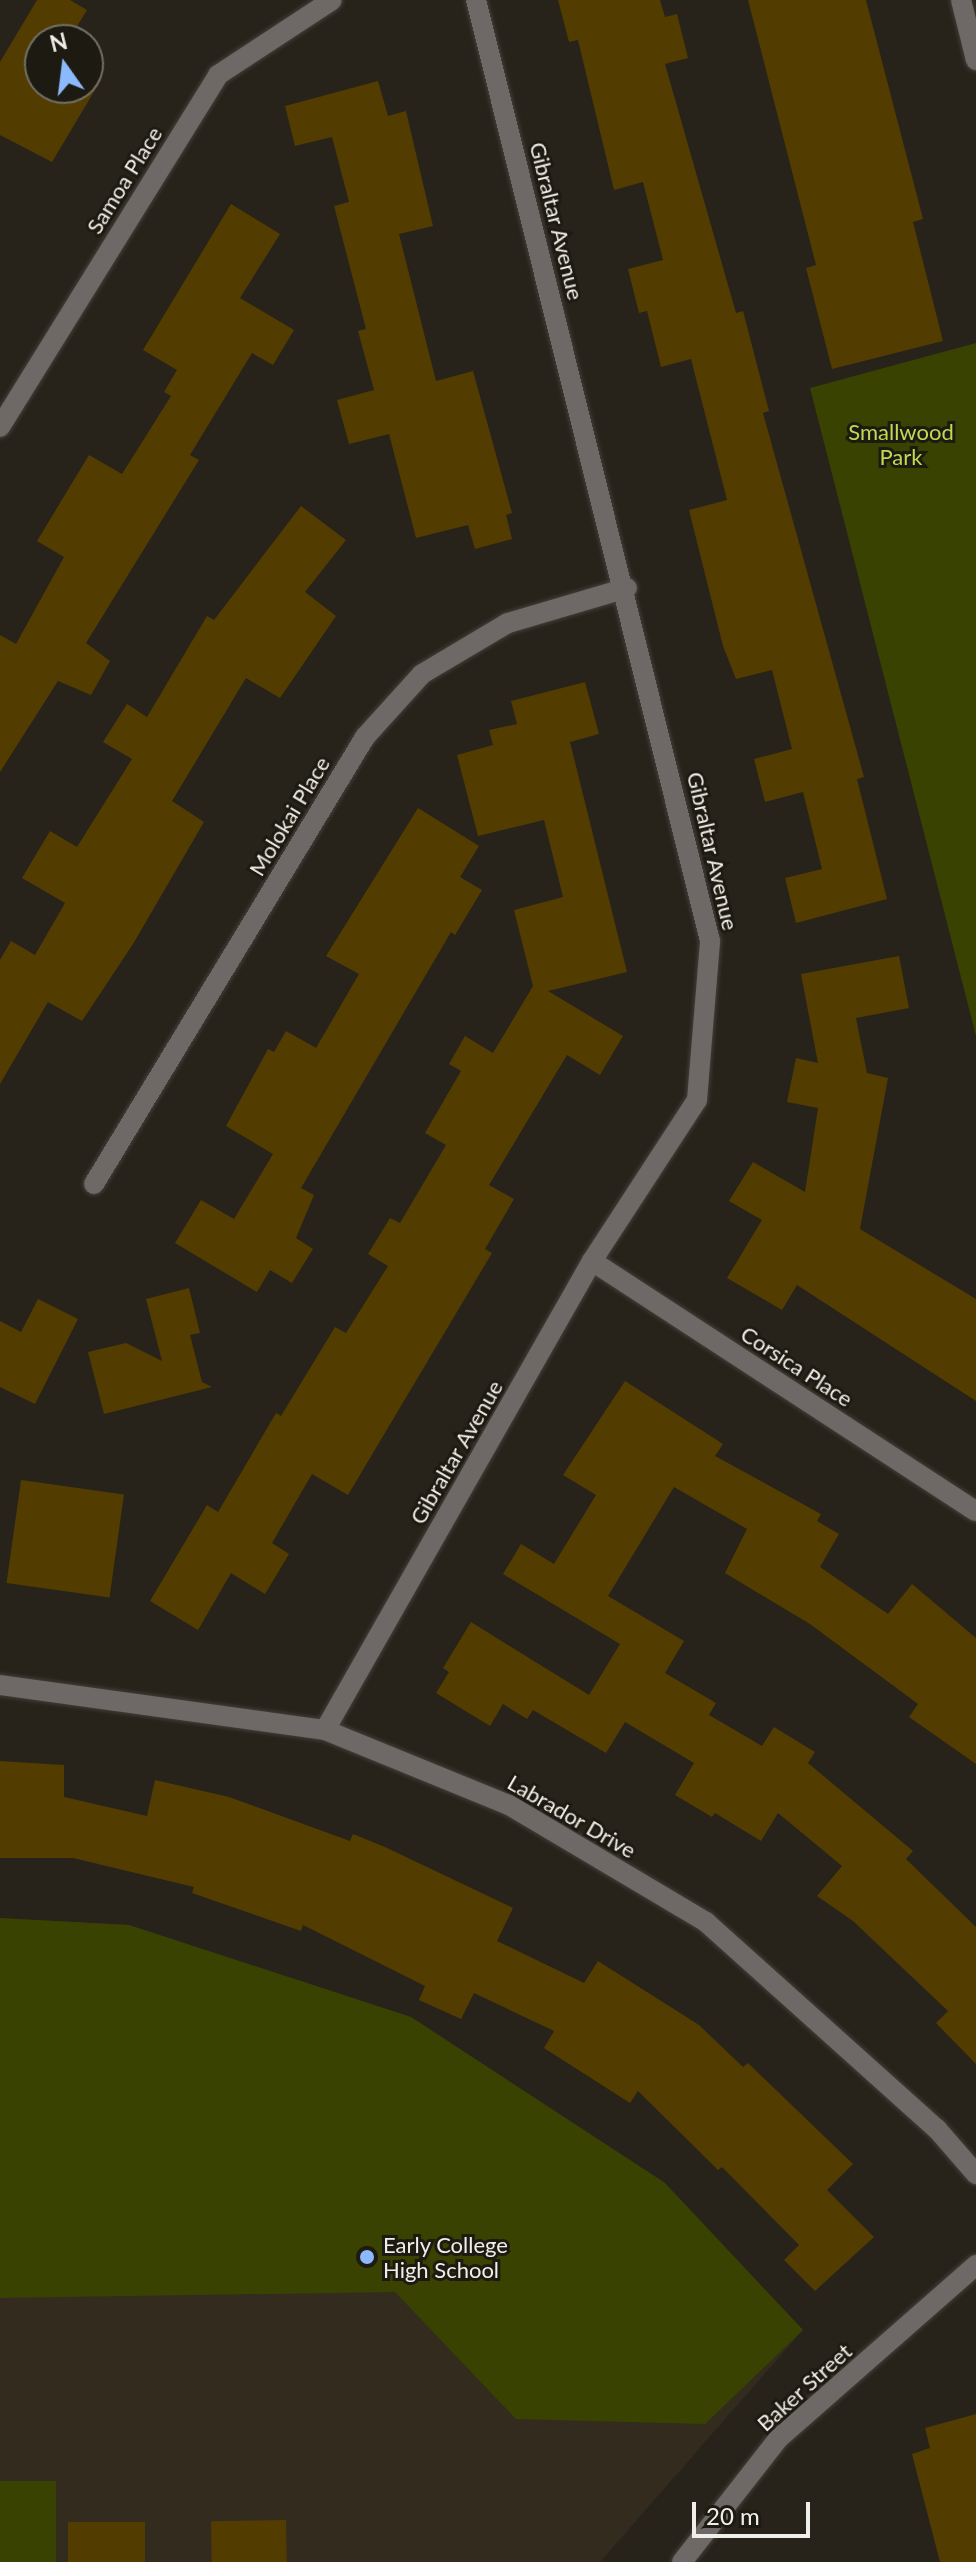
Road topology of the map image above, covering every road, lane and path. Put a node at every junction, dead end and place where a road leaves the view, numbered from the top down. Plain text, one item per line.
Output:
1 (332, 0) edge
2 (476, 0) edge
3 (961, 0) edge
4 (976, 60) edge
5 (0, 427) edge
6 (627, 588) junction
7 (94, 1184) dead end
8 (592, 1261) junction
9 (976, 1511) edge
10 (0, 1685) edge
11 (325, 1730) junction
12 (976, 2174) edge
13 (976, 2265) edge
14 (682, 2562) edge

1 - 5 street, Samoa Place
2 - 6 street, Gibraltar Avenue
3 - 4 street
6 - 7 street, Molokai Place
6 - 8 street, Gibraltar Avenue
8 - 9 street, Corsica Place
8 - 11 street, Gibraltar Avenue
10 - 11 street, Labrador Drive
11 - 12 street, Labrador Drive
13 - 14 street, Baker Street

